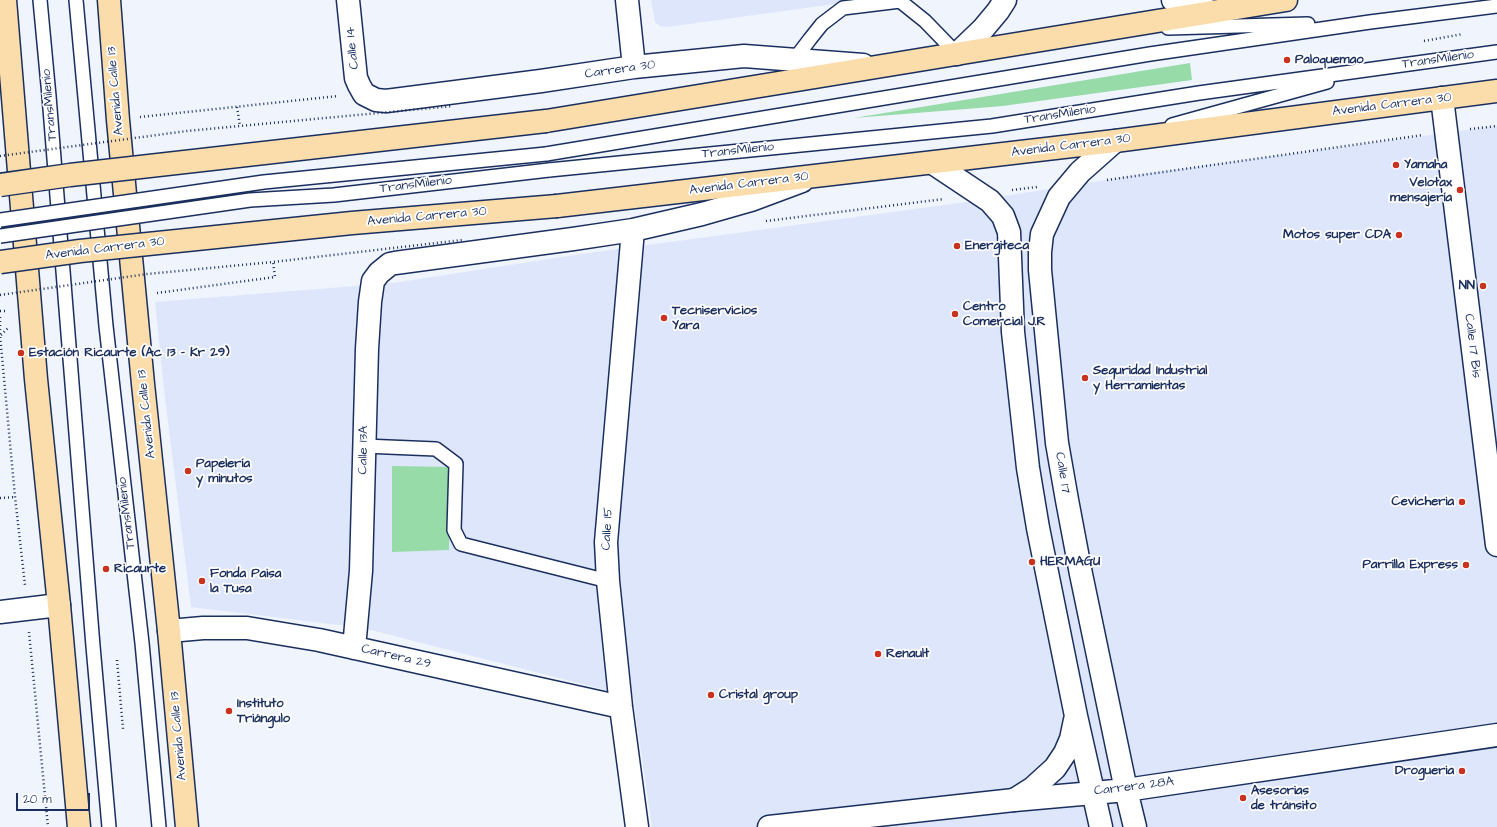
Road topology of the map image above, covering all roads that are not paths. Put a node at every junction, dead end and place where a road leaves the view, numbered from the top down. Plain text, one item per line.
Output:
1 (5, 0) edge
2 (40, 0) edge
3 (76, 0) edge
4 (109, 0) edge
5 (348, 0) edge
6 (627, 0) edge
7 (1005, 0) edge
8 (1173, 0) edge
9 (1286, 0) edge
10 (1497, 6) edge
11 (1213, 12) junction
12 (1370, 22) junction
13 (1099, 30) junction
14 (1497, 52) edge
15 (957, 54) junction
16 (793, 60) junction
17 (634, 67) junction
18 (878, 67) junction
19 (1378, 68) junction
20 (782, 82) junction
21 (1497, 91) edge
22 (364, 94) joint
23 (1442, 98) junction
24 (1114, 141) junction
25 (933, 163) junction
26 (817, 176) junction
27 (0, 185) edge
28 (0, 220) edge
29 (633, 230) junction
30 (0, 236) edge
31 (0, 262) edge
32 (364, 446) junction
33 (1497, 545) edge
34 (608, 581) junction
35 (59, 605) junction
36 (0, 612) edge
37 (169, 631) junction
38 (354, 648) junction
39 (621, 707) junction
40 (1076, 716) junction
41 (1497, 735) edge
42 (1126, 790) junction
43 (1093, 793) junction
44 (1014, 800) junction
45 (79, 827) edge
46 (109, 827) edge
47 (158, 827) edge
48 (187, 827) edge
49 (637, 827) edge
50 (769, 827) edge
51 (1102, 827) edge
52 (1135, 827) edge

1 - 35 main road
2 - 46 lane, TransMilenio
3 - 47 lane, TransMilenio
4 - 37 main road, Avenida Calle 13
5 - 22 street, Calle 14
6 - 17 street
7 - 15 street
8 - 11 street
9 - 11 main road
10 - 12 lane, TransMilenio
11 - 13 main road
12 - 13 lane, TransMilenio
12 - 28 lane, TransMilenio, bridge
13 - 15 main road
14 - 19 lane, TransMilenio
15 - 16 lane
15 - 18 main road
16 - 17 street, Carrera 30
16 - 18 street, Carrera 30
16 - 20 lane
17 - 22 street, Carrera 30
18 - 20 main road
19 - 24 lane, TransMilenio
19 - 30 lane, TransMilenio, bridge
20 - 27 main road, bridge
21 - 23 main road, Avenida Carrera 30
23 - 24 main road, Avenida Carrera 30
23 - 33 street, Calle 17 Bis
24 - 25 main road, Avenida Carrera 30
24 - 42 street, Calle 17
25 - 26 main road, Avenida Carrera 30
25 - 40 street
26 - 29 street
26 - 31 main road, Avenida Carrera 30, bridge
29 - 32 street, Calle 13A
29 - 34 street, Calle 15
32 - 34 lane
32 - 38 street, Calle 13A
34 - 39 street, Calle 15
35 - 36 street
35 - 45 main road
37 - 38 street, Carrera 29
37 - 48 main road, Avenida Calle 13
38 - 39 street, Carrera 29
39 - 49 street, Calle 15
40 - 43 street
40 - 44 street
41 - 42 street, Carrera 28A
42 - 43 street, Carrera 28A
42 - 52 street, Calle 17
43 - 44 street, Carrera 28A
43 - 51 street
44 - 50 street, Carrera 28A

